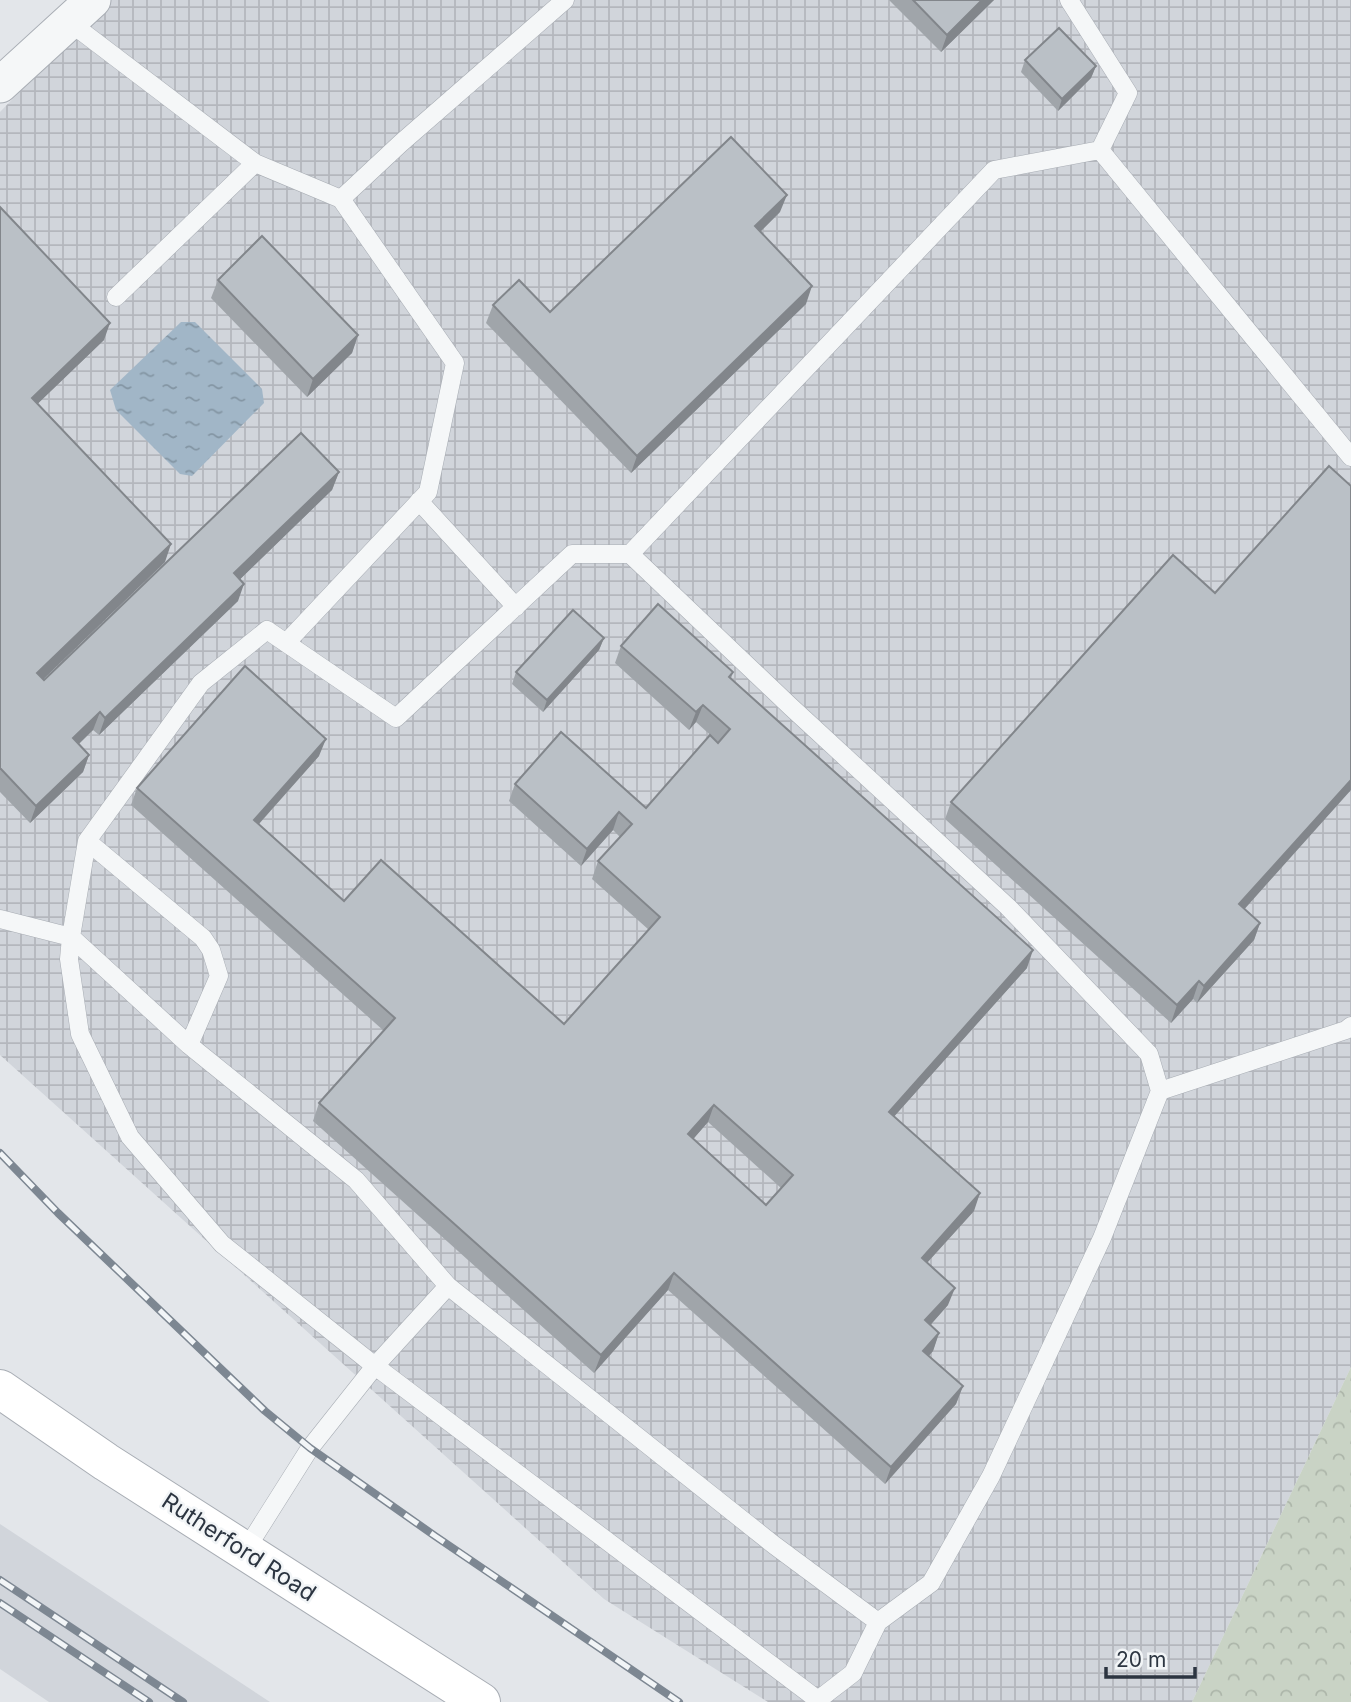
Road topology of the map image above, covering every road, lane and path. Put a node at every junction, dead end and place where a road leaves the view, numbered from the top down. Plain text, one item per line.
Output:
1 (565, 0) edge
2 (1069, 0) edge
3 (80, 11) edge
4 (0, 85) edge
5 (1100, 150) junction
6 (255, 163) junction
7 (341, 199) junction
8 (116, 297) dead end
9 (1351, 457) edge
10 (419, 501) junction
11 (630, 554) junction
12 (516, 607) junction
13 (286, 643) junction
14 (87, 841) junction
15 (0, 919) edge
16 (71, 937) junction
17 (1351, 1026) edge
18 (189, 1045) junction
19 (1160, 1091) junction
20 (448, 1286) junction
21 (375, 1366) junction
22 (0, 1389) edge
23 (245, 1551) junction
24 (878, 1622) junction
25 (481, 1702) edge

1 - 7 lane
2 - 5 lane
3 - 4 street
3 - 6 lane
5 - 9 lane
5 - 11 lane
6 - 7 lane
6 - 8 lane
7 - 10 lane
10 - 12 lane
10 - 13 lane
11 - 12 lane
11 - 19 lane
12 - 13 lane
13 - 14 lane
14 - 16 lane
14 - 18 lane
15 - 16 lane
16 - 18 lane
16 - 21 lane
17 - 19 lane
18 - 20 lane
19 - 24 lane
20 - 21 lane
20 - 24 lane
21 - 23 lane
21 - 24 lane
22 - 23 street, Rutherford Road
23 - 25 street, Rutherford Road

